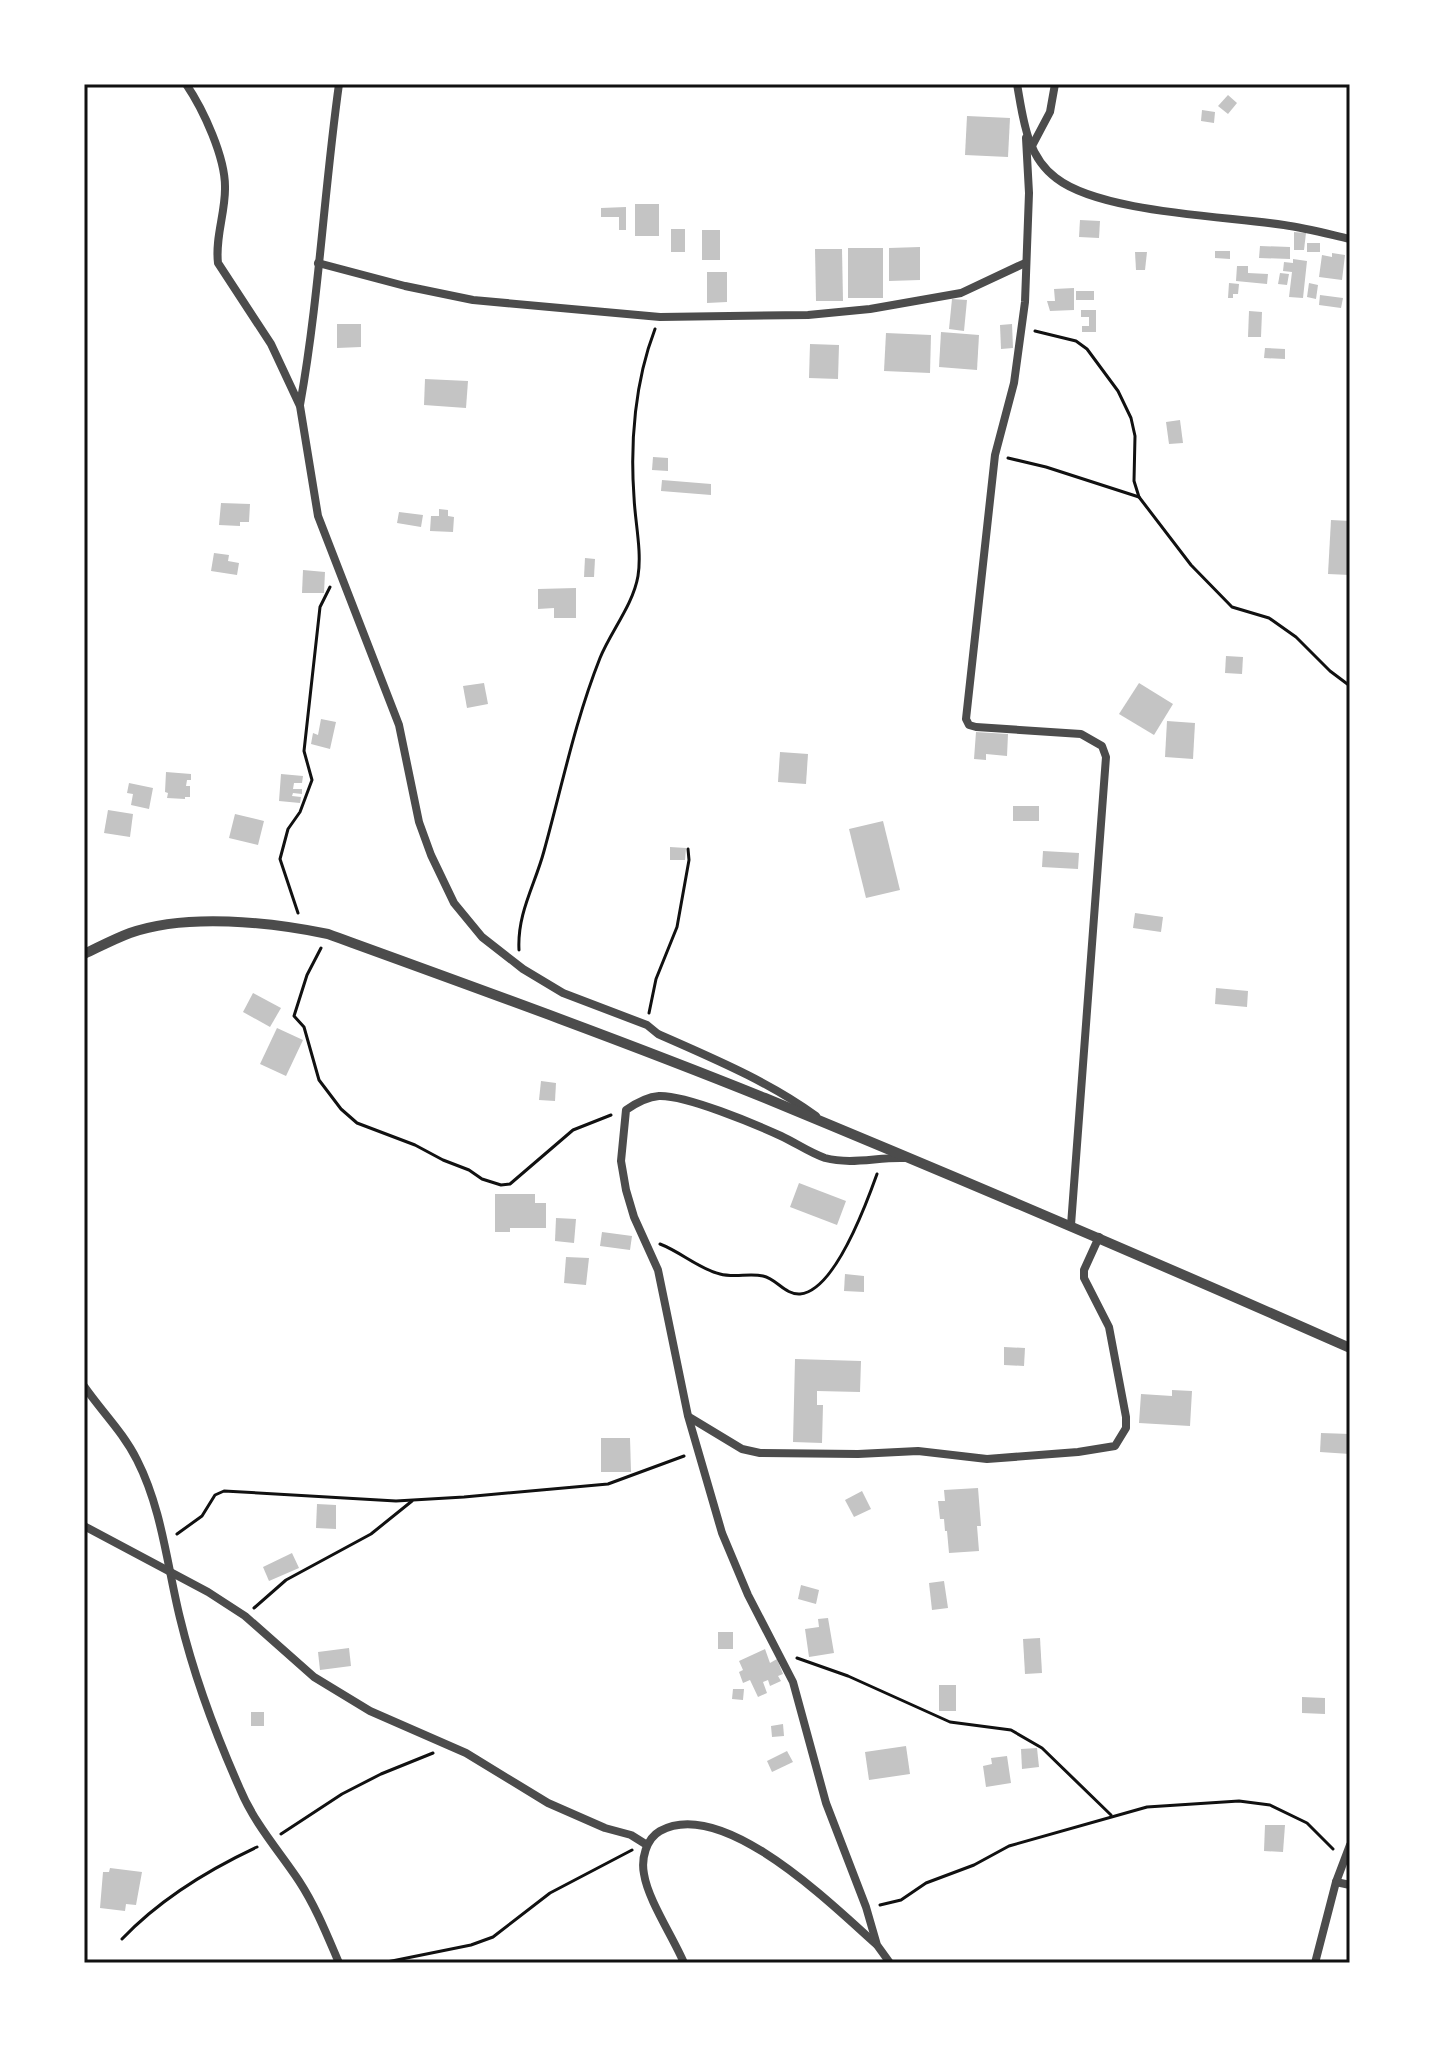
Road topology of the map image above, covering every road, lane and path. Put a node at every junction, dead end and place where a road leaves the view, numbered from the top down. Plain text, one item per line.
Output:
1 (186, 84) edge
2 (339, 84) edge
3 (1017, 84) edge
4 (1055, 84) edge
5 (1029, 142) junction
6 (1350, 239) edge
7 (318, 263) junction
8 (1025, 263) junction
9 (660, 317) junction
10 (1022, 329) junction
11 (300, 406) junction
12 (995, 455) junction
13 (1139, 497) junction
14 (333, 583) dead end
15 (1350, 686) edge
16 (688, 849) dead end
17 (301, 929) junction
18 (328, 934) junction
19 (84, 954) edge
20 (523, 969) junction
21 (647, 1025) junction
22 (626, 1110) junction
23 (828, 1125) junction
24 (883, 1157) junction
25 (905, 1158) junction
26 (1071, 1225) junction
27 (642, 1236) junction
28 (1099, 1237) junction
29 (1350, 1348) edge
30 (84, 1386) edge
31 (688, 1416) junction
32 (699, 1450) junction
33 (414, 1500) junction
34 (84, 1526) edge
35 (166, 1549) junction
36 (171, 1574) junction
37 (245, 1616) junction
38 (778, 1651) junction
39 (447, 1745) junction
40 (1111, 1815) junction
41 (270, 1841) junction
42 (643, 1843) junction
43 (1350, 1845) edge
44 (1344, 1866) junction
45 (1336, 1882) junction
46 (1350, 1885) edge
47 (866, 1907) junction
48 (122, 1939) dead end
49 (877, 1945) junction
50 (339, 1963) edge
51 (382, 1963) edge
52 (684, 1963) edge
53 (890, 1963) edge
54 (1315, 1963) edge

1 - 11 street
2 - 7 street
3 - 5 street
4 - 5 street
5 - 6 street
5 - 8 street
7 - 9 street
7 - 11 street
8 - 9 street
8 - 10 street
9 - 20 path
10 - 12 street
10 - 13 path
11 - 20 street
12 - 13 path
12 - 26 street
13 - 15 path
14 - 17 path
16 - 21 path
17 - 18 street
17 - 19 street
18 - 22 path
18 - 23 street
20 - 21 street
21 - 23 street
22 - 24 street
22 - 27 street
23 - 25 street
24 - 25 street
24 - 27 path
25 - 26 street
26 - 28 street
27 - 31 street
28 - 29 street
28 - 31 street
30 - 35 street
31 - 32 street
32 - 33 path
32 - 38 street
33 - 35 path
33 - 37 path
34 - 36 street
35 - 36 street
36 - 37 street
36 - 41 street
37 - 39 street
38 - 40 path
38 - 47 street
39 - 41 path
39 - 42 street
40 - 44 path
40 - 47 path
41 - 48 path
41 - 50 street
42 - 49 street
42 - 51 path
42 - 52 street
43 - 44 street
44 - 45 street
45 - 46 street
45 - 54 street
47 - 49 street
49 - 53 street

